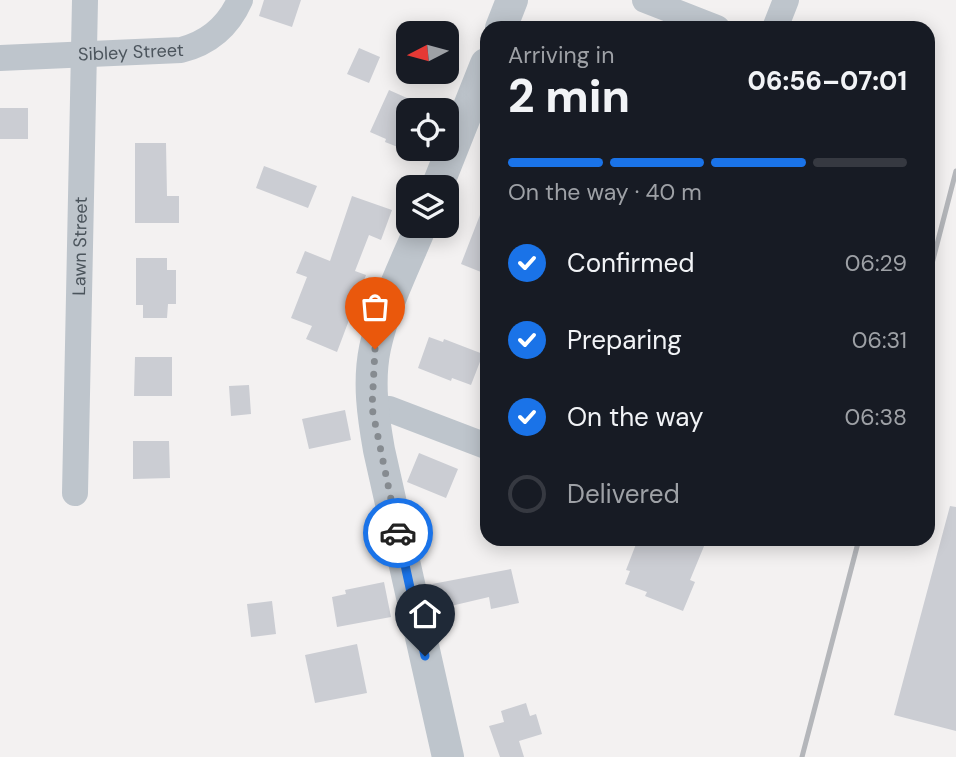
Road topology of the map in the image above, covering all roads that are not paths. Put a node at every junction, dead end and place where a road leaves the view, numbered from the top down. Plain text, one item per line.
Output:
1 (85, 0) edge
2 (240, 0) edge
3 (512, 0) edge
4 (645, 0) edge
5 (786, 0) edge
6 (504, 21) edge
7 (699, 21) edge
8 (778, 21) edge
9 (84, 55) junction
10 (0, 58) edge
11 (480, 79) edge
12 (442, 175) edge
13 (416, 238) edge
14 (372, 408) junction
15 (480, 444) edge
16 (75, 493) dead end
17 (448, 757) edge

1 - 9 street, Lawn Street
2 - 9 street, Sibley Street
3 - 6 street
4 - 7 street
5 - 8 street
9 - 10 street, Sibley Street
9 - 16 street, Lawn Street
11 - 12 street
13 - 14 street
14 - 15 street
14 - 17 street

